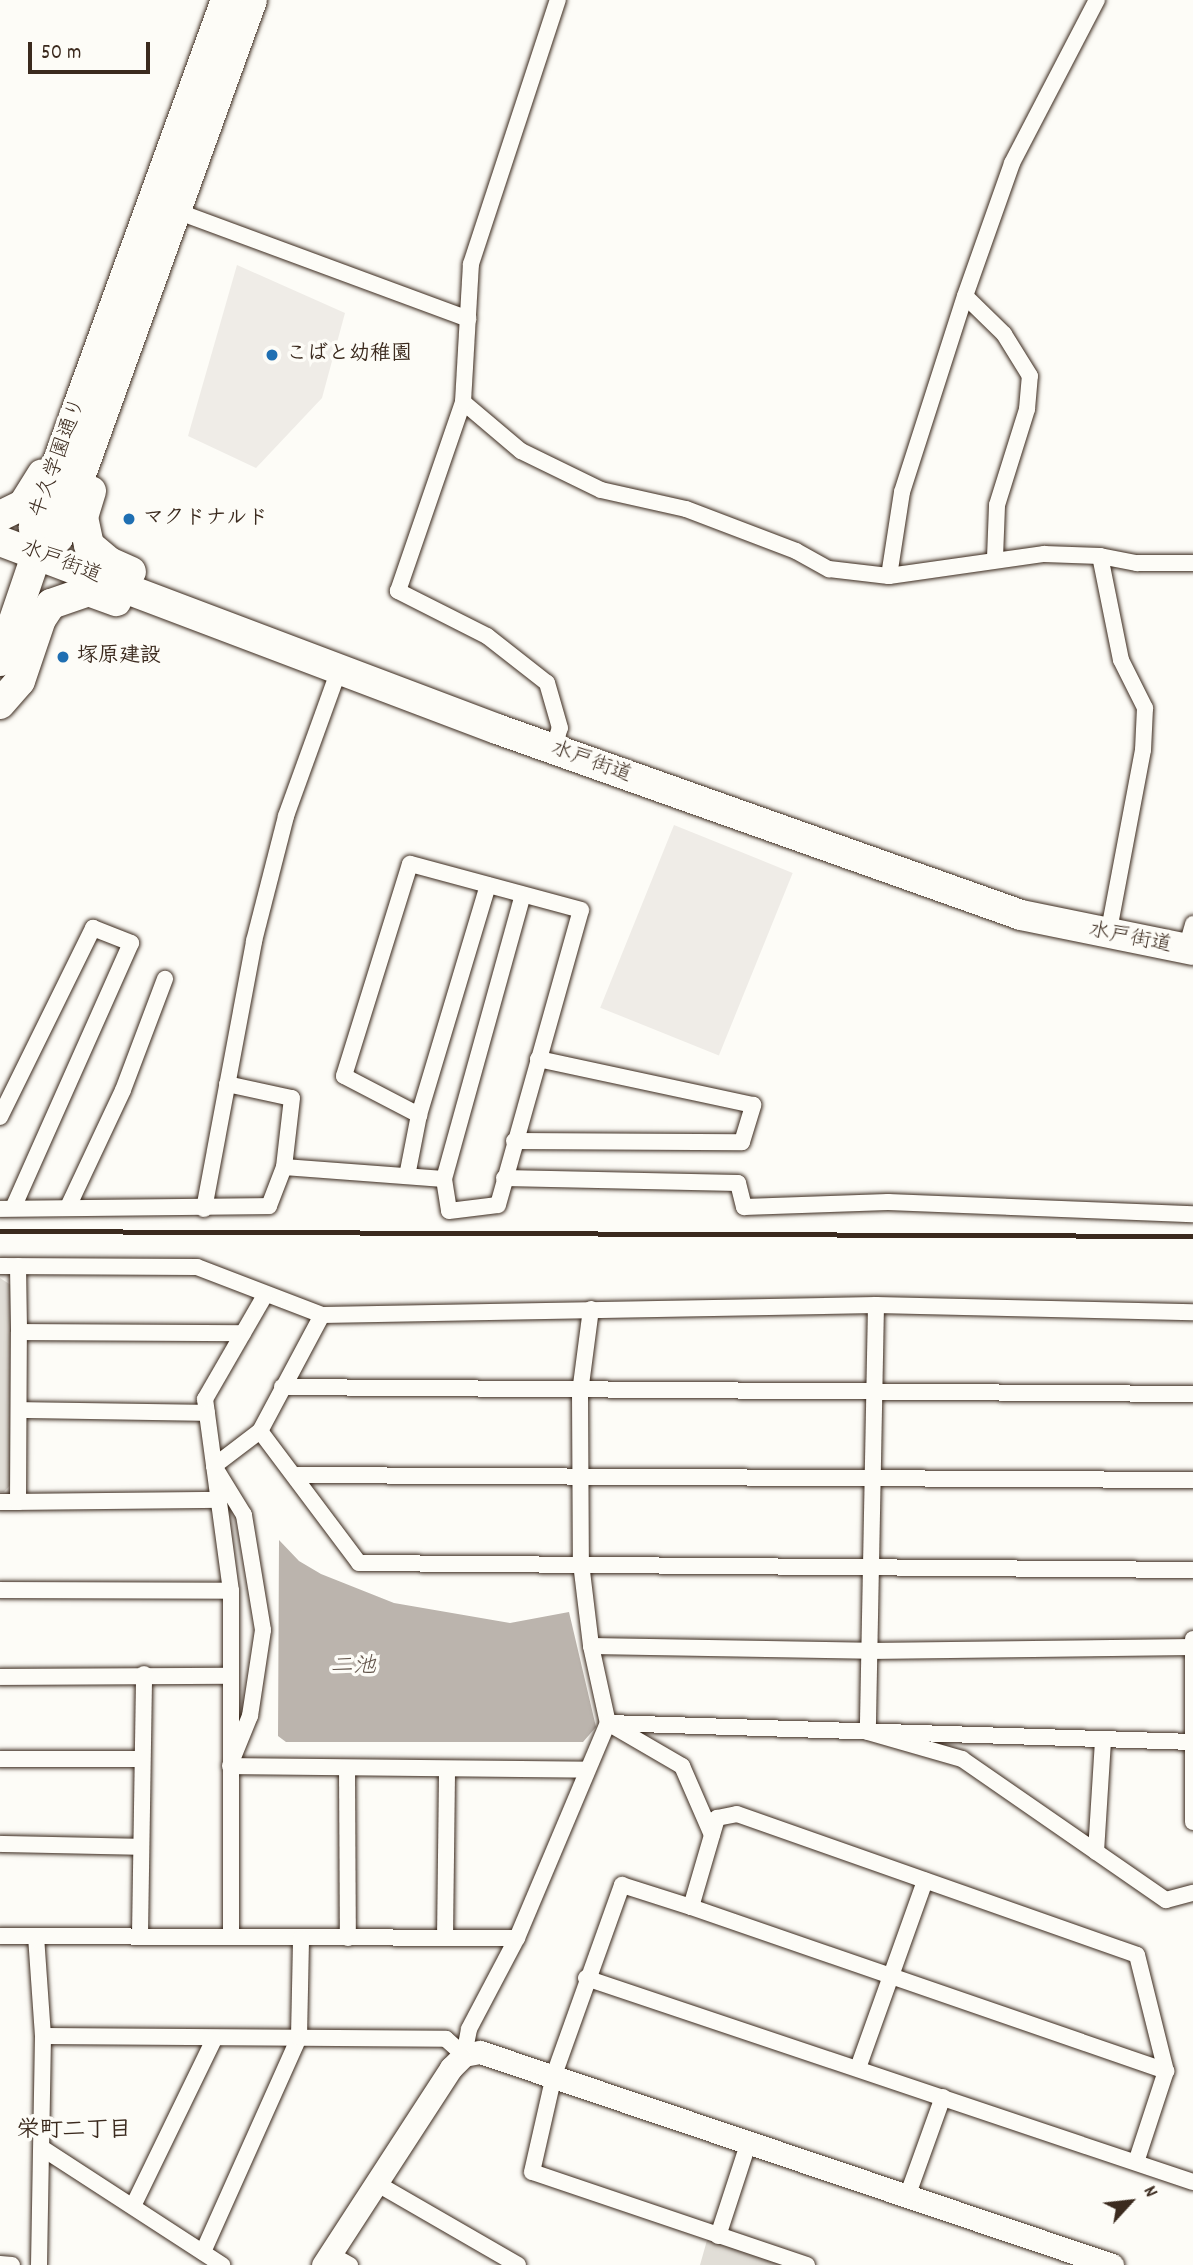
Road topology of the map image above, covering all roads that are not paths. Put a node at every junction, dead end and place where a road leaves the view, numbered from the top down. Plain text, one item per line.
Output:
1 (226, 0) edge
2 (252, 0) edge
3 (558, 0) edge
4 (1097, 0) edge
5 (164, 207) junction
6 (965, 296) junction
7 (468, 319) junction
8 (98, 389) junction
9 (463, 402) junction
10 (0, 516) edge
11 (0, 541) edge
12 (37, 553) junction
13 (1100, 556) junction
14 (995, 558) junction
15 (1193, 563) edge
16 (889, 576) junction
17 (174, 607) junction
18 (220, 624) junction
19 (0, 661) edge
20 (340, 667) junction
21 (0, 704) edge
22 (553, 749) junction
23 (488, 885) junction
24 (523, 895) junction
25 (1108, 936) junction
26 (1191, 941) edge
27 (165, 979) dead end
28 (538, 1059) junction
29 (227, 1084) junction
30 (419, 1115) junction
31 (0, 1117) edge
32 (514, 1141) junction
33 (284, 1167) junction
34 (407, 1176) junction
35 (503, 1178) junction
36 (444, 1179) junction
37 (68, 1207) junction
38 (6, 1209) edge
39 (204, 1209) junction
40 (1193, 1214) edge
41 (0, 1266) edge
42 (18, 1266) junction
43 (264, 1297) junction
44 (876, 1305) junction
45 (591, 1309) junction
46 (1193, 1312) edge
47 (322, 1315) junction
48 (19, 1332) junction
49 (243, 1333) junction
50 (282, 1387) junction
51 (580, 1393) junction
52 (1193, 1394) edge
53 (874, 1395) junction
54 (20, 1410) junction
55 (207, 1413) junction
56 (260, 1431) junction
57 (214, 1466) junction
58 (297, 1475) junction
59 (579, 1480) junction
60 (872, 1480) junction
61 (1193, 1480) edge
62 (218, 1500) junction
63 (0, 1502) edge
64 (18, 1502) junction
65 (581, 1563) junction
66 (870, 1567) junction
67 (1193, 1570) edge
68 (0, 1590) edge
69 (230, 1591) junction
70 (1193, 1636) edge
71 (591, 1646) junction
72 (1193, 1647) edge
73 (869, 1651) junction
74 (144, 1674) junction
75 (228, 1676) junction
76 (0, 1677) edge
77 (608, 1723) junction
78 (868, 1732) junction
79 (1102, 1740) junction
80 (1192, 1742) edge
81 (0, 1759) edge
82 (142, 1759) junction
83 (230, 1766) junction
84 (347, 1768) junction
85 (587, 1770) junction
86 (447, 1771) junction
87 (1193, 1822) edge
88 (712, 1835) junction
89 (0, 1844) edge
90 (141, 1847) junction
91 (1096, 1852) junction
92 (925, 1881) junction
93 (1193, 1894) edge
94 (691, 1907) junction
95 (140, 1935) junction
96 (231, 1935) junction
97 (0, 1936) edge
98 (36, 1936) junction
99 (301, 1938) junction
100 (348, 1938) junction
101 (445, 1938) junction
102 (517, 1938) junction
103 (892, 1974) junction
104 (586, 1978) junction
105 (43, 2036) junction
106 (299, 2037) junction
107 (214, 2039) junction
108 (464, 2055) junction
109 (858, 2068) junction
110 (1166, 2071) junction
111 (554, 2076) junction
112 (943, 2097) junction
113 (749, 2141) junction
114 (42, 2148) junction
115 (1136, 2162) junction
116 (1193, 2182) edge
117 (376, 2183) junction
118 (908, 2194) junction
119 (134, 2204) junction
120 (718, 2236) junction
121 (203, 2252) junction
122 (335, 2261) edge
123 (0, 2264) edge
124 (12, 2265) edge
125 (39, 2265) edge
126 (222, 2265) edge
127 (518, 2265) edge
128 (807, 2265) edge
129 (1110, 2265) edge

1 - 5 highway, 牛久学園通り
2 - 5 highway, 牛久学園通り
3 - 7 street
4 - 6 street
5 - 7 street
5 - 8 highway, 牛久学園通り
6 - 14 street
6 - 16 street
7 - 9 street
8 - 10 highway
8 - 12 highway, 牛久学園通り
8 - 18 highway
9 - 16 street
9 - 22 street
11 - 12 highway, 水戸街道
12 - 17 highway, 水戸街道
12 - 19 highway
13 - 14 street
13 - 15 street
13 - 25 street
14 - 16 street
17 - 18 highway, 水戸街道
17 - 21 highway
18 - 20 highway, 水戸街道
20 - 22 highway, 水戸街道
20 - 29 street
22 - 25 highway, 水戸街道
23 - 24 street
23 - 30 street
23 - 30 street
24 - 28 street
24 - 36 street
25 - 26 highway, 水戸街道
27 - 37 street
28 - 32 street
28 - 32 street
29 - 33 street
29 - 39 street
30 - 34 street
31 - 38 street
32 - 35 street
33 - 34 street
33 - 39 street
34 - 36 street
35 - 36 street
35 - 40 street
37 - 38 street
37 - 39 street
41 - 42 street
42 - 43 street
42 - 48 street
43 - 47 street
43 - 49 street
44 - 45 street
44 - 46 street
44 - 53 street
45 - 47 street
45 - 51 street
47 - 50 street
48 - 49 street
48 - 54 street
49 - 55 street
50 - 51 street
50 - 56 street
51 - 53 street
51 - 59 street
52 - 53 street
53 - 60 street
54 - 55 street
54 - 64 street
55 - 57 street
56 - 57 street
56 - 58 street
57 - 62 street
57 - 83 street
58 - 59 street
58 - 65 street
59 - 60 street
59 - 65 street
60 - 61 street
60 - 66 street
62 - 64 street
62 - 69 street
63 - 64 street
65 - 66 street
65 - 71 street
66 - 67 street
66 - 73 street
68 - 69 street
69 - 75 street
70 - 72 street
71 - 73 street
71 - 77 street
72 - 73 street
72 - 80 street
73 - 78 street
74 - 75 street
74 - 76 street
74 - 82 street
75 - 83 street
77 - 78 street
77 - 85 street
77 - 88 street
78 - 79 street
78 - 91 street
79 - 80 street
79 - 91 street
80 - 87 street
81 - 82 street
82 - 90 street
83 - 84 street
83 - 96 street
84 - 86 street
84 - 100 street
85 - 86 street
85 - 102 street
86 - 101 street
88 - 92 street
88 - 94 street
89 - 90 street
90 - 95 street
91 - 93 street
92 - 103 street
92 - 110 street
94 - 103 street
94 - 104 street
95 - 96 street
95 - 98 street
96 - 99 street
97 - 98 street
98 - 105 street
99 - 100 street
99 - 106 street
100 - 101 street
101 - 102 street
102 - 108 street
103 - 109 street
103 - 110 street
104 - 109 street
104 - 111 street
105 - 107 street
105 - 114 street
106 - 107 street
106 - 108 street
106 - 121 street
107 - 119 street
108 - 111 street
108 - 117 street
109 - 112 street
110 - 115 street
111 - 113 street
111 - 120 street
112 - 115 street
112 - 118 street
113 - 118 street
113 - 120 street
114 - 119 street
114 - 125 street
115 - 116 street
117 - 122 street
117 - 127 street
118 - 129 street
119 - 121 street
120 - 128 street
121 - 126 street
123 - 124 street

